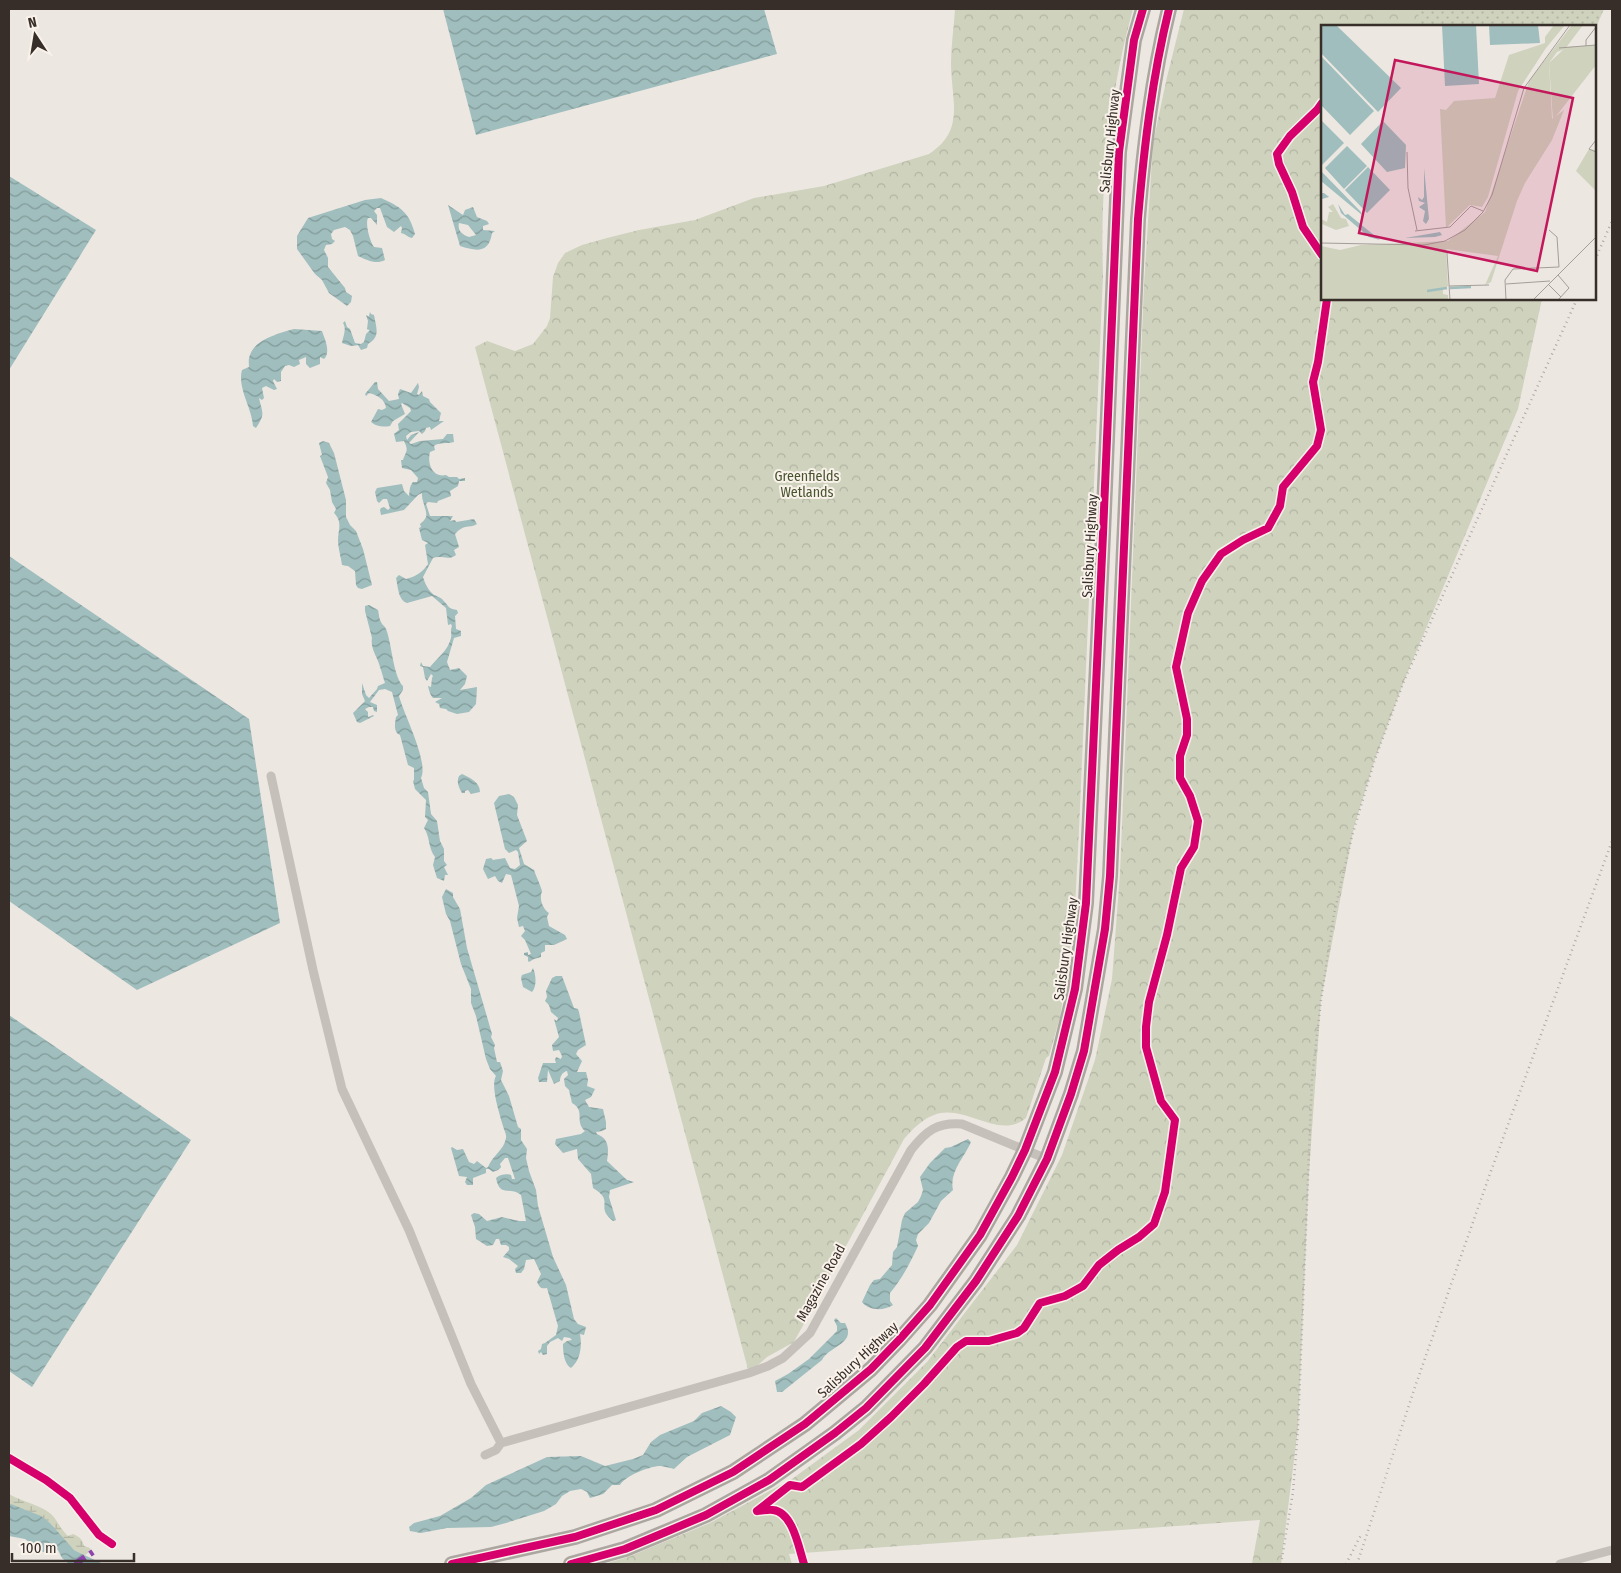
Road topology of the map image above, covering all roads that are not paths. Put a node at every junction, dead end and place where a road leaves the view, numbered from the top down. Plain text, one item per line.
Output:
1 (1143, 9) edge
2 (1169, 9) edge
3 (272, 776) dead end
4 (1025, 1150) junction
5 (1047, 1159) junction
6 (501, 1443) junction
7 (485, 1455) dead end
8 (1612, 1550) edge
9 (452, 1564) edge
10 (571, 1564) edge
11 (1560, 1564) edge

1 - 4 highway, Salisbury Highway
2 - 5 highway
3 - 6 street
4 - 5 street, Magazine Road
4 - 6 street, Magazine Road
4 - 9 highway, Salisbury Highway
5 - 10 highway
6 - 7 street, Magazine Road
8 - 11 street

